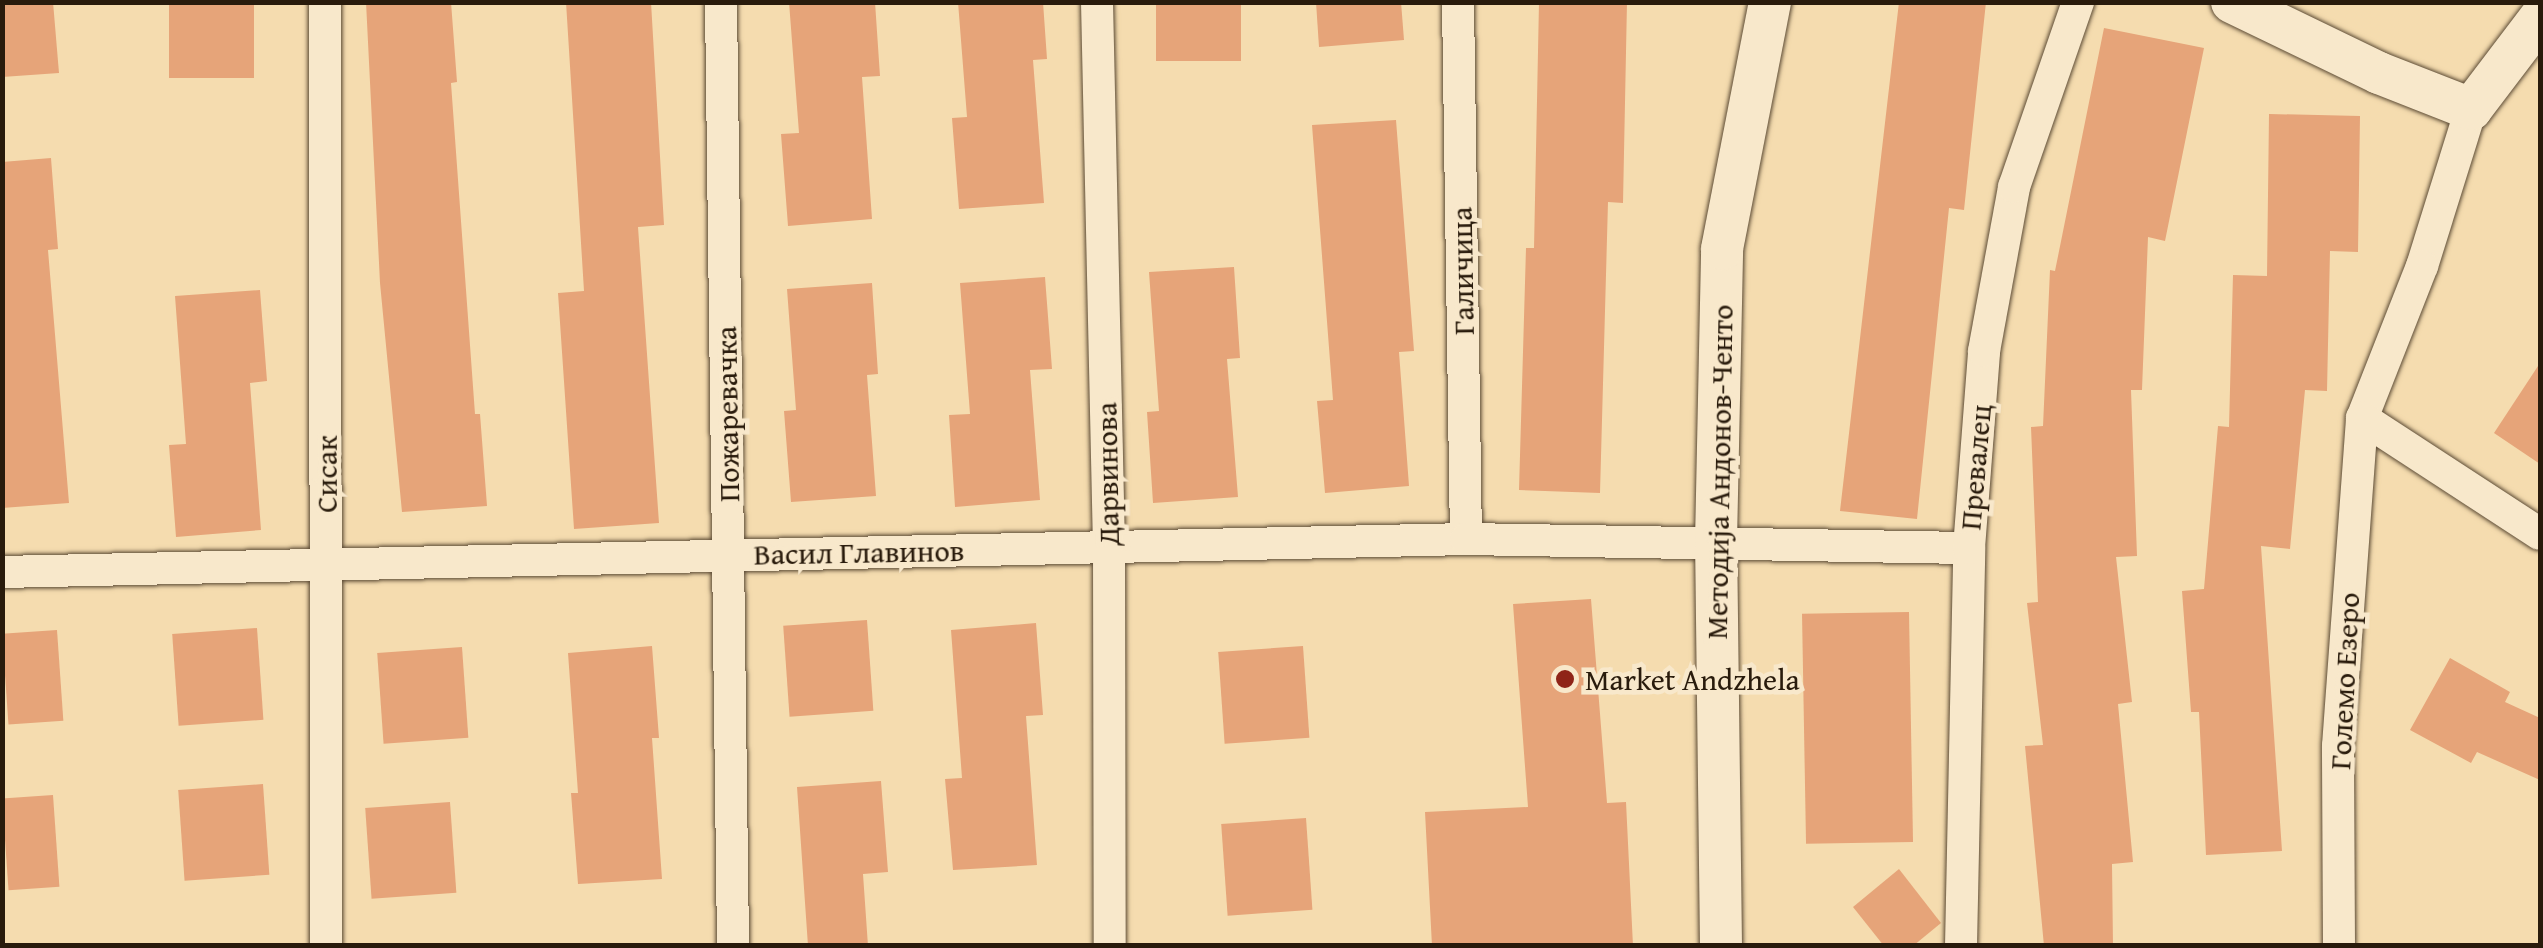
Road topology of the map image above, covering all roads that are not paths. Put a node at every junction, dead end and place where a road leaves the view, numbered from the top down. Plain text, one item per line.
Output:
1 (324, 2) edge
2 (721, 2) edge
3 (1097, 2) edge
4 (1458, 2) edge
5 (1770, 2) edge
6 (2078, 2) edge
7 (2232, 2) edge
8 (2540, 18) edge
9 (2472, 110) junction
10 (2362, 418) junction
11 (2540, 534) edge
12 (1466, 538) junction
13 (1716, 542) junction
14 (1109, 547) junction
15 (1969, 548) junction
16 (729, 554) junction
17 (326, 563) junction
18 (2, 572) edge
19 (326, 946) edge
20 (733, 946) edge
21 (1110, 946) edge
22 (1721, 946) edge
23 (1962, 946) edge
24 (2338, 946) edge

1 - 17 street, Сисак
2 - 16 street, Пожаревачка
3 - 14 street, Дарвинова
4 - 12 street, Галичица
5 - 13 street, Методија Андонов-Ченто
6 - 15 street, Превалец
7 - 9 street
8 - 9 street
9 - 10 street, Големо Езеро
10 - 11 street
10 - 24 street, Големо Езеро
12 - 13 street, Васил Главинов
12 - 14 street, Васил Главинов
13 - 15 street, Васил Главинов
13 - 22 street, Методија Андонов-Ченто
14 - 16 street, Васил Главинов
14 - 21 street, Дарвинова
15 - 23 street, Превалец
16 - 17 street, Васил Главинов
16 - 20 street, Пожаревачка
17 - 18 street, Васил Главинов
17 - 19 street, Сисак

